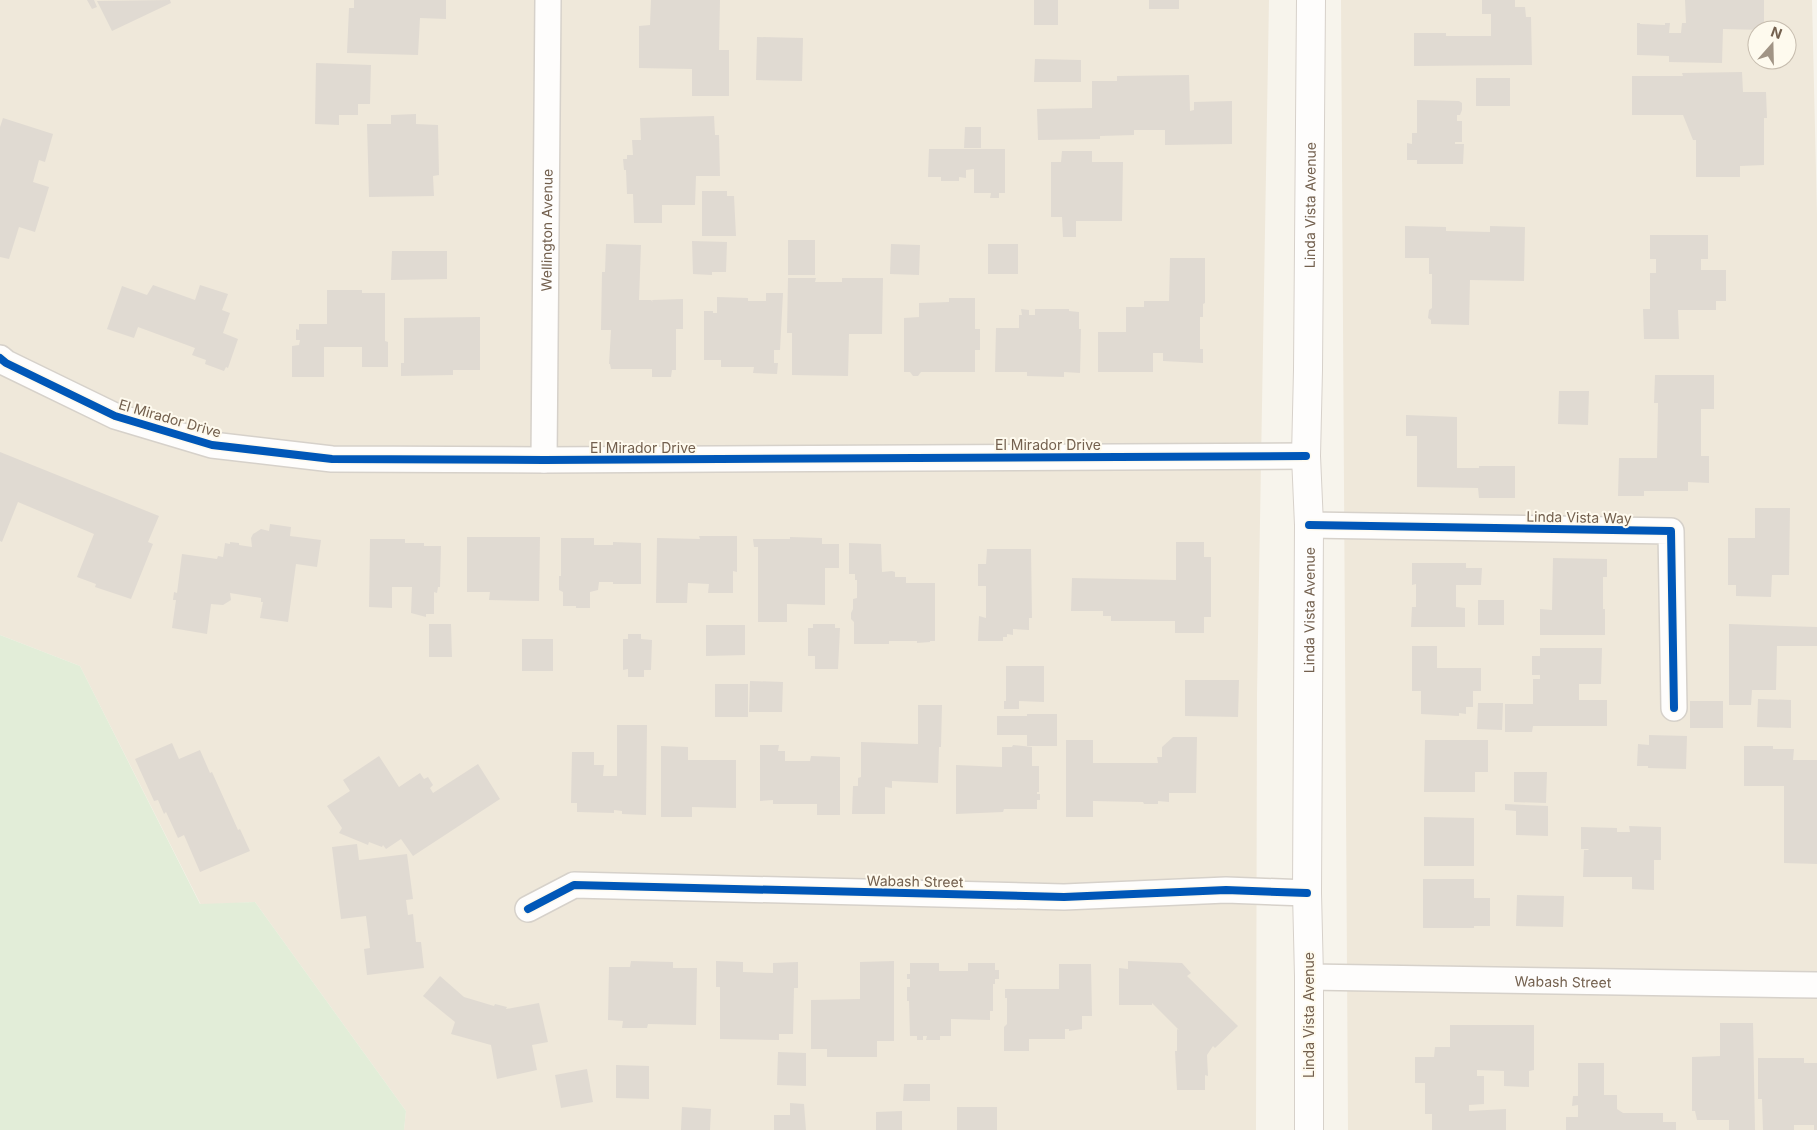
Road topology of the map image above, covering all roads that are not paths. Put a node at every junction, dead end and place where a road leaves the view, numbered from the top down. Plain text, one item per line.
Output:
1 (548, 0) edge
2 (1311, 0) edge
3 (0, 358) edge
4 (1306, 456) junction
5 (544, 460) junction
6 (1309, 525) junction
7 (1674, 708) dead end
8 (1307, 893) junction
9 (528, 909) dead end
10 (1309, 977) junction
11 (1817, 985) edge
12 (1308, 1130) edge

1 - 5 street, Wellington Avenue
2 - 4 main road, Linda Vista Avenue
3 - 5 street, El Mirador Drive
4 - 5 street, El Mirador Drive
4 - 6 main road, Linda Vista Avenue
6 - 7 street, Linda Vista Way
6 - 8 main road, Linda Vista Avenue
8 - 9 street, Wabash Street
8 - 10 main road, Linda Vista Avenue
10 - 11 street, Wabash Street
10 - 12 main road, Linda Vista Avenue

